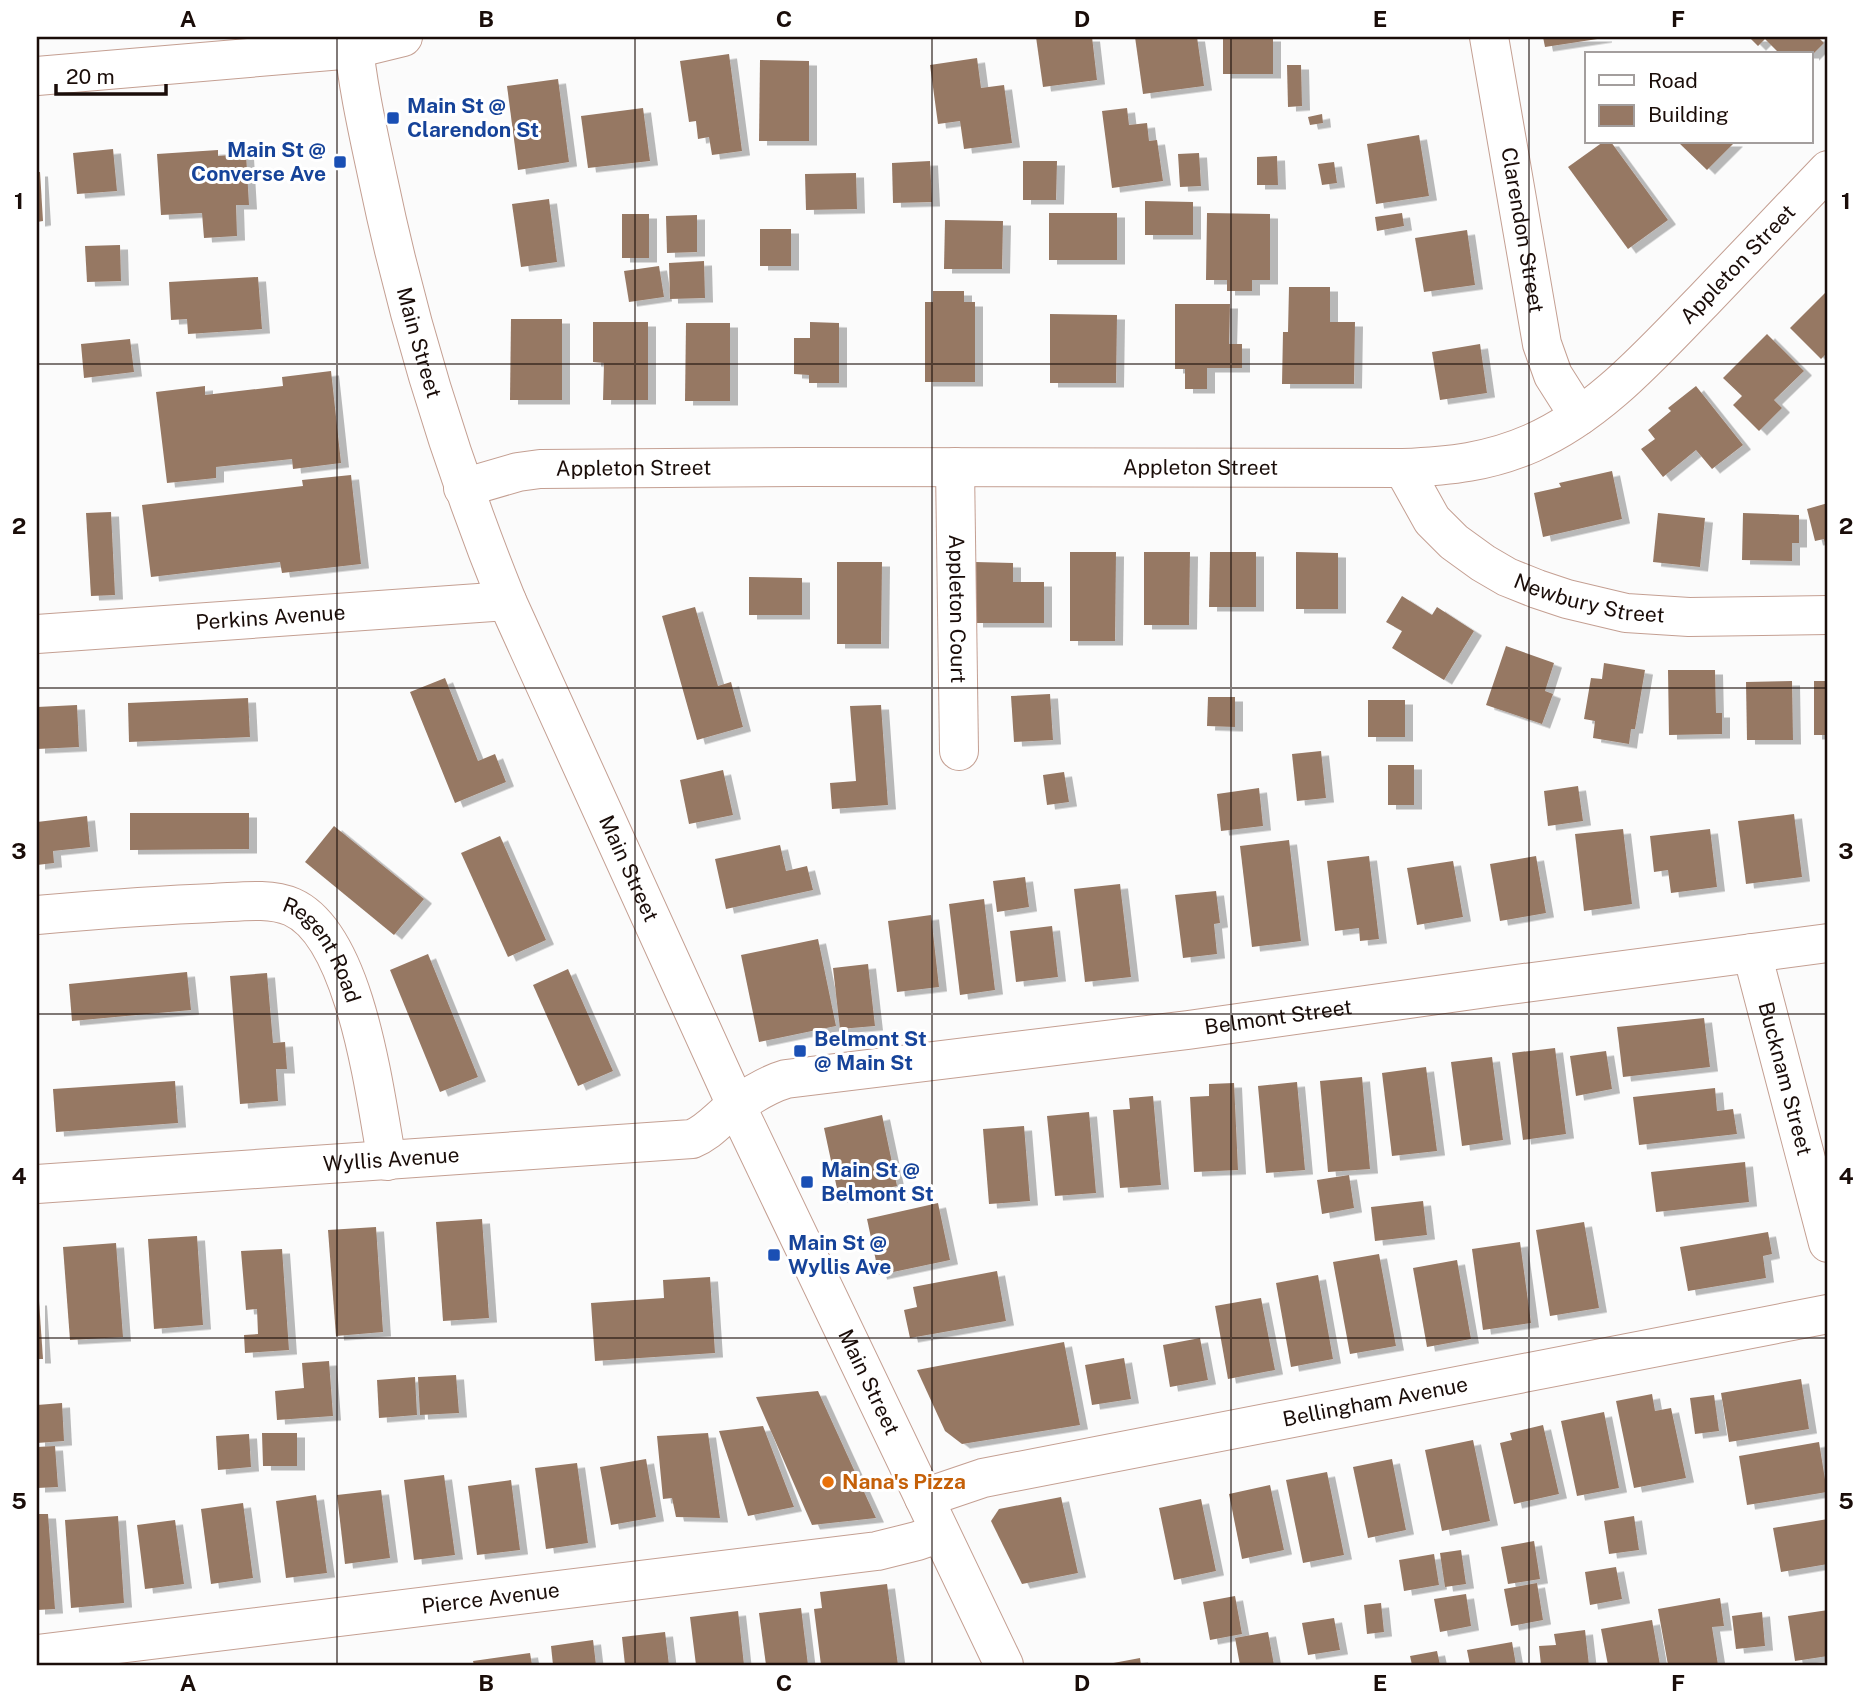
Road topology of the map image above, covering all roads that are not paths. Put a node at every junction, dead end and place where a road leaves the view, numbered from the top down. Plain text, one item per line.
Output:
1 (403, 37) edge
2 (1489, 37) edge
3 (354, 43) edge
4 (37, 76) edge
5 (1828, 170) edge
6 (1579, 416) junction
7 (955, 467) junction
8 (1403, 468) junction
9 (463, 488) junction
10 (507, 601) junction
11 (1828, 615) edge
12 (37, 634) edge
13 (959, 751) dead end
14 (37, 915) edge
15 (1828, 943) edge
16 (1752, 953) junction
17 (736, 1105) junction
18 (387, 1161) junction
19 (37, 1184) edge
20 (1828, 1243) edge
21 (1828, 1314) edge
22 (924, 1498) junction
23 (940, 1533) junction
24 (37, 1654) edge
25 (1004, 1665) edge

1 - 3 street
2 - 6 street, Clarendon Street
3 - 4 street
3 - 9 street, Main Street
5 - 6 street, Appleton Street
6 - 8 street, Appleton Street
7 - 8 street, Appleton Street
7 - 9 street, Appleton Street
7 - 13 street, Appleton Court
8 - 11 street, Newbury Street
9 - 10 street, Main Street
10 - 12 street, Perkins Avenue
10 - 17 street, Main Street
14 - 18 street, Regent Road
15 - 16 street, Belmont Street
16 - 17 street, Belmont Street
16 - 20 street, Bucknam Street
17 - 18 street, Wyllis Avenue
17 - 22 street, Main Street
18 - 19 street, Wyllis Avenue
21 - 22 street, Bellingham Avenue
22 - 23 street, Main Street
23 - 24 street, Pierce Avenue
23 - 25 street, Main Street

